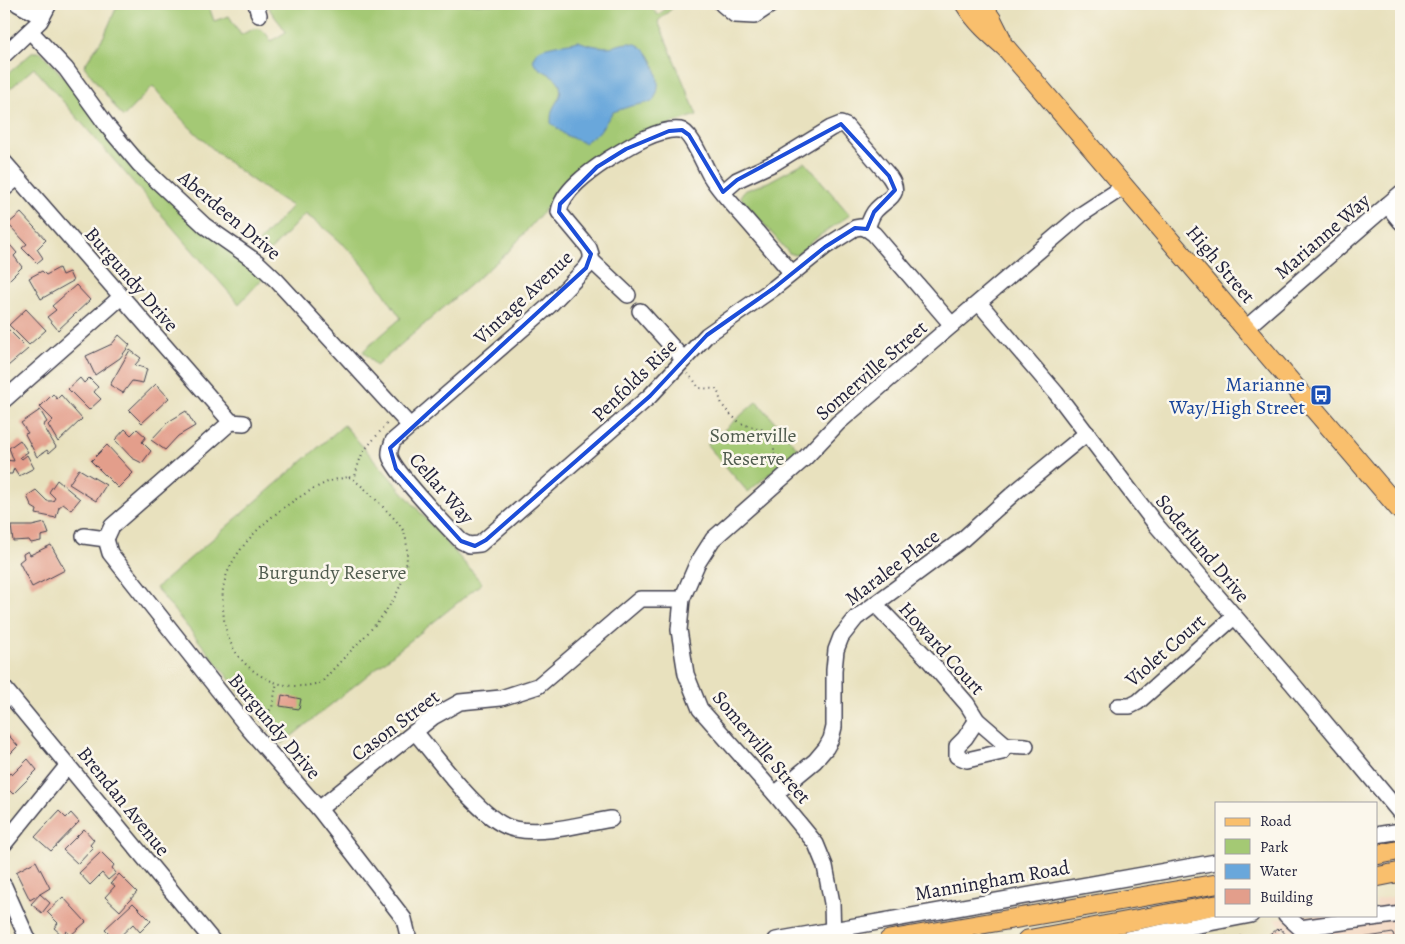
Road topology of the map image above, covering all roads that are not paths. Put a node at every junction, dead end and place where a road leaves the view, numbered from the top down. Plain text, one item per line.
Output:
1 (18, 4) edge
2 (722, 4) edge
3 (772, 4) edge
4 (965, 4) edge
5 (982, 4) edge
6 (45, 10) edge
7 (30, 31) junction
8 (1006, 48) junction
9 (4, 55) edge
10 (4, 162) edge
11 (17, 178) junction
12 (1121, 180) junction
13 (4, 189) edge
14 (723, 192) junction
15 (1401, 193) edge
16 (1387, 206) junction
17 (1401, 222) edge
18 (867, 229) junction
19 (591, 260) junction
20 (792, 273) junction
21 (628, 295) dead end
22 (121, 297) junction
23 (979, 302) junction
24 (640, 310) dead end
25 (952, 325) junction
26 (1246, 328) junction
27 (682, 363) junction
28 (4, 400) edge
29 (410, 426) junction
30 (1087, 434) junction
31 (1401, 512) edge
32 (84, 536) dead end
33 (106, 539) junction
34 (475, 546) joint
35 (682, 599) junction
36 (875, 604) junction
37 (1234, 617) junction
38 (4, 688) edge
39 (1118, 706) dead end
40 (977, 720) junction
41 (415, 732) junction
42 (1006, 745) junction
43 (1026, 746) dead end
44 (68, 765) junction
45 (775, 794) junction
46 (319, 809) junction
47 (1401, 814) edge
48 (611, 819) dead end
49 (1401, 831) edge
50 (1378, 835) edge
51 (4, 844) edge
52 (1401, 850) edge
53 (1378, 855) edge
54 (1215, 862) edge
55 (1401, 872) edge
56 (1378, 877) edge
57 (1215, 884) edge
58 (4, 886) edge
59 (1125, 900) junction
60 (1215, 905) edge
61 (1401, 914) edge
62 (1245, 916) edge
63 (1287, 916) edge
64 (1373, 916) edge
65 (1378, 916) edge
66 (1302, 921) edge
67 (1136, 933) edge
68 (840, 935) edge
69 (1072, 935) edge
70 (28, 940) edge
71 (212, 940) edge
72 (409, 940) edge
73 (776, 940) edge
74 (890, 940) edge
75 (1027, 940) edge
76 (1121, 940) edge

1 - 6 street
2 - 3 street
4 - 8 main road, High Street
5 - 8 main road, High Street
6 - 7 street
7 - 9 street
7 - 29 street, Aberdeen Drive
8 - 12 main road, High Street
10 - 11 street, Burgundy Drive
11 - 13 street
11 - 22 street, Burgundy Drive
12 - 23 street, Somerville Street
12 - 26 main road, High Street
14 - 18 street
14 - 19 street, Vintage Avenue
14 - 20 street, Vintage Avenue
15 - 16 street, Marianne Way
16 - 17 street
16 - 26 street, Marianne Way
18 - 20 street, Penfolds Rise
18 - 25 street
19 - 21 street
19 - 29 street, Vintage Avenue
20 - 27 street, Penfolds Rise
22 - 28 street
22 - 33 street, Burgundy Drive
23 - 25 street, Somerville Street
23 - 30 street, Soderlund Drive
24 - 27 street
25 - 35 street, Somerville Street
26 - 31 main road, High Street
27 - 34 street, Penfolds Rise
29 - 34 street, Cellar Way
30 - 36 street, Maralee Place
30 - 37 street, Soderlund Drive
32 - 33 street
33 - 46 street, Burgundy Drive
35 - 41 street, Cason Street
35 - 45 street, Somerville Street
36 - 40 street, Howard Court
36 - 45 street, Maralee Place
37 - 39 street, Violet Court
37 - 47 street, Soderlund Drive
38 - 44 street, Brendan Avenue
40 - 42 street, Howard Court
40 - 42 street, Howard Court
41 - 46 street, Cason Street
41 - 48 street
42 - 43 street
44 - 51 street
44 - 71 street, Brendan Avenue
45 - 68 street, Somerville Street
46 - 72 street, Burgundy Drive
49 - 50 street
52 - 53 main road
54 - 68 street, Manningham Road
55 - 56 main road
57 - 59 main road, Manningham Road
58 - 70 street
59 - 67 street
59 - 74 main road, Manningham Road
60 - 67 main road
61 - 65 street
62 - 67 street
63 - 66 street
64 - 66 street
67 - 69 main road
67 - 76 street
68 - 73 street, Manningham Road
69 - 75 main road

